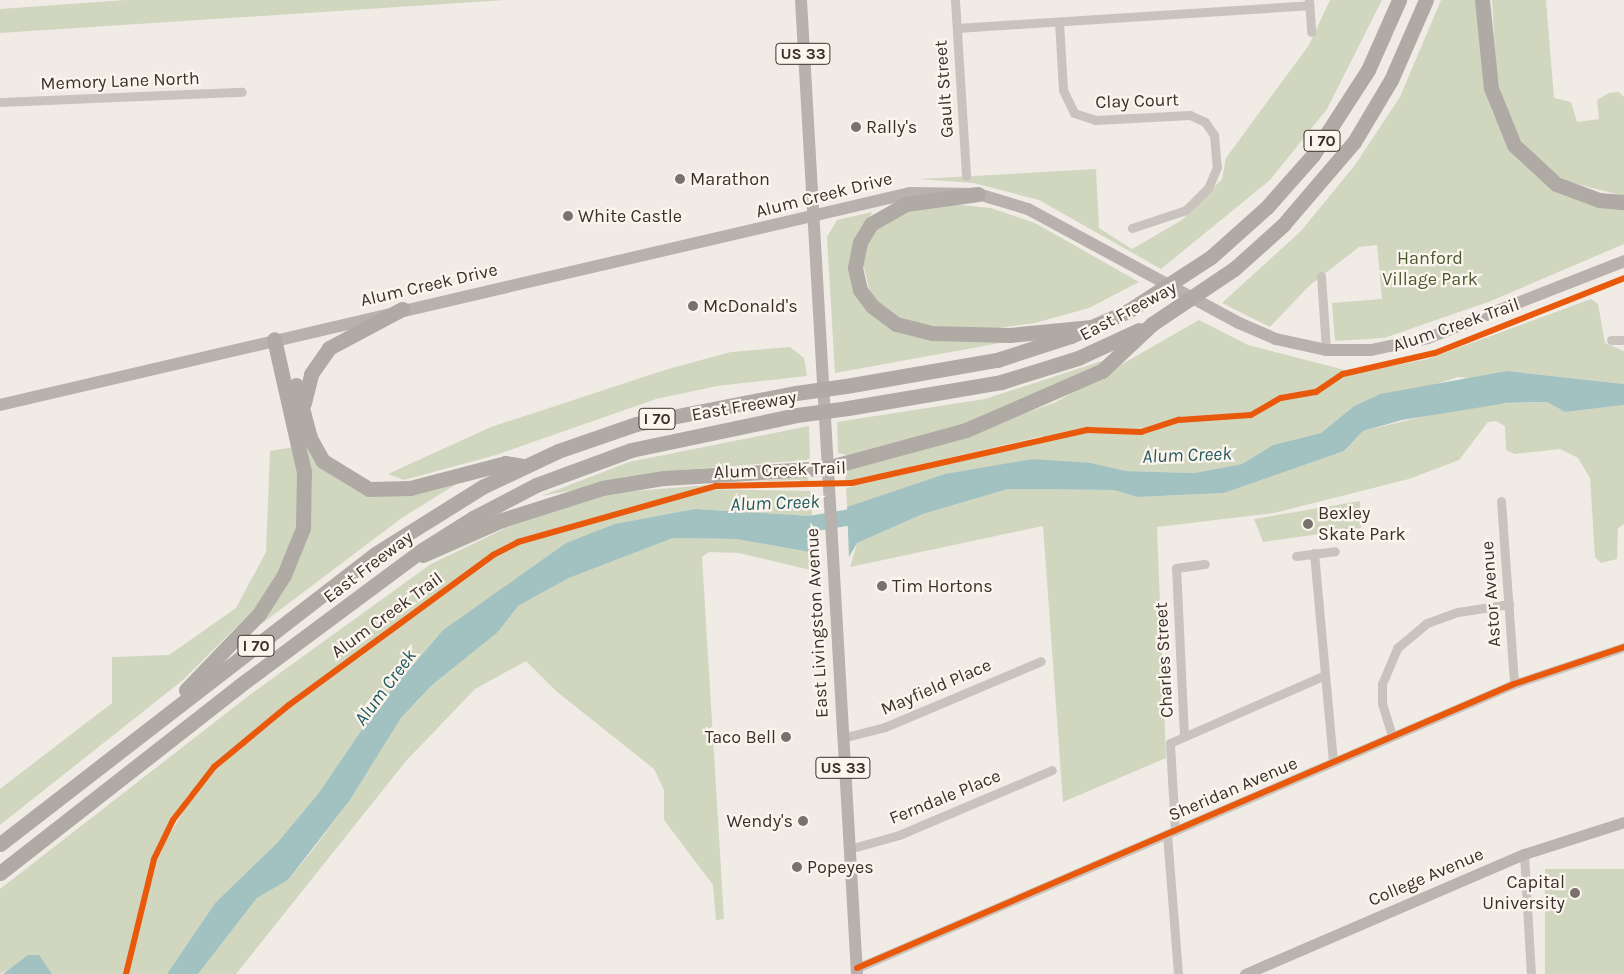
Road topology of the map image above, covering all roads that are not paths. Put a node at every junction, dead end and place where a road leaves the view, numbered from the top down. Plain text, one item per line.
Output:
1 (801, 0) edge
2 (955, 0) edge
3 (1398, 0) edge
4 (1426, 0) edge
5 (1482, 0) edge
6 (1309, 2) edge
7 (1059, 22) junction
8 (957, 28) junction
9 (1311, 32) dead end
10 (242, 92) dead end
11 (0, 102) edge
12 (966, 176) dead end
13 (978, 194) junction
14 (1624, 202) edge
15 (812, 215) junction
16 (1132, 228) dead end
17 (1624, 261) edge
18 (1321, 276) dead end
19 (402, 309) junction
20 (1152, 324) junction
21 (1092, 327) junction
22 (274, 339) junction
23 (1611, 340) dead end
24 (1624, 340) edge
25 (1326, 350) junction
26 (0, 404) edge
27 (306, 425) junction
28 (523, 466) junction
29 (826, 468) junction
30 (1501, 501) dead end
31 (1336, 551) dead end
32 (1314, 553) junction
33 (414, 556) junction
34 (1296, 556) dead end
35 (1204, 564) dead end
36 (1509, 604) junction
37 (1624, 648) edge
38 (1041, 661) dead end
39 (1325, 675) junction
40 (1514, 684) junction
41 (139, 736) junction
42 (1184, 736) junction
43 (1392, 736) junction
44 (842, 738) junction
45 (1333, 762) junction
46 (1052, 770) dead end
47 (1624, 822) edge
48 (1171, 833) junction
49 (0, 844) edge
50 (849, 849) junction
51 (1524, 854) junction
52 (0, 873) edge
53 (857, 971) edge
54 (1178, 974) edge
55 (1246, 974) edge
56 (1531, 974) edge

1 - 15 main road, East Livingston Avenue / US 33
2 - 8 street, Gault Street
3 - 21 highway, East Freeway / I 70, bridge
4 - 20 highway, East Freeway / I 70, bridge
5 - 14 highway
6 - 7 street
6 - 9 street
7 - 8 street
7 - 16 street, Clay Court
8 - 12 street, Gault Street
10 - 11 street, Memory Lane North
13 - 15 main road, Alum Creek Drive
13 - 21 highway
13 - 25 main road, Alum Creek Drive
15 - 19 main road, Alum Creek Drive
15 - 29 main road, East Livingston Avenue / US 33
17 - 25 main road, Alum Creek Drive
18 - 25 street
19 - 22 main road, Alum Creek Drive
19 - 27 highway
20 - 29 highway
20 - 33 highway, East Freeway / I 70, bridge
21 - 28 highway, East Freeway / I 70, bridge
22 - 26 main road, Alum Creek Drive
22 - 27 highway
22 - 41 highway
23 - 24 street
27 - 28 highway
28 - 41 highway, East Freeway / I 70
29 - 33 highway
29 - 44 main road, East Livingston Avenue / US 33
30 - 36 street, Astor Avenue
31 - 32 street
32 - 34 street
32 - 39 street
33 - 52 highway, East Freeway / I 70
35 - 42 street, Charles Street
36 - 40 street, Astor Avenue
36 - 43 street
37 - 40 street, Sheridan Avenue
38 - 44 street, Mayfield Place
39 - 42 street
39 - 45 street
40 - 43 street, Sheridan Avenue
41 - 49 highway, East Freeway / I 70
42 - 48 street, Charles Street
43 - 45 street, Sheridan Avenue
44 - 50 main road, East Livingston Avenue / US 33
45 - 48 street, Sheridan Avenue
46 - 50 street, Ferndale Place
47 - 51 main road, College Avenue
48 - 53 street, Sheridan Avenue
48 - 54 street, Charles Street
50 - 53 main road, East Livingston Avenue / US 33
51 - 55 main road, College Avenue
51 - 56 street

